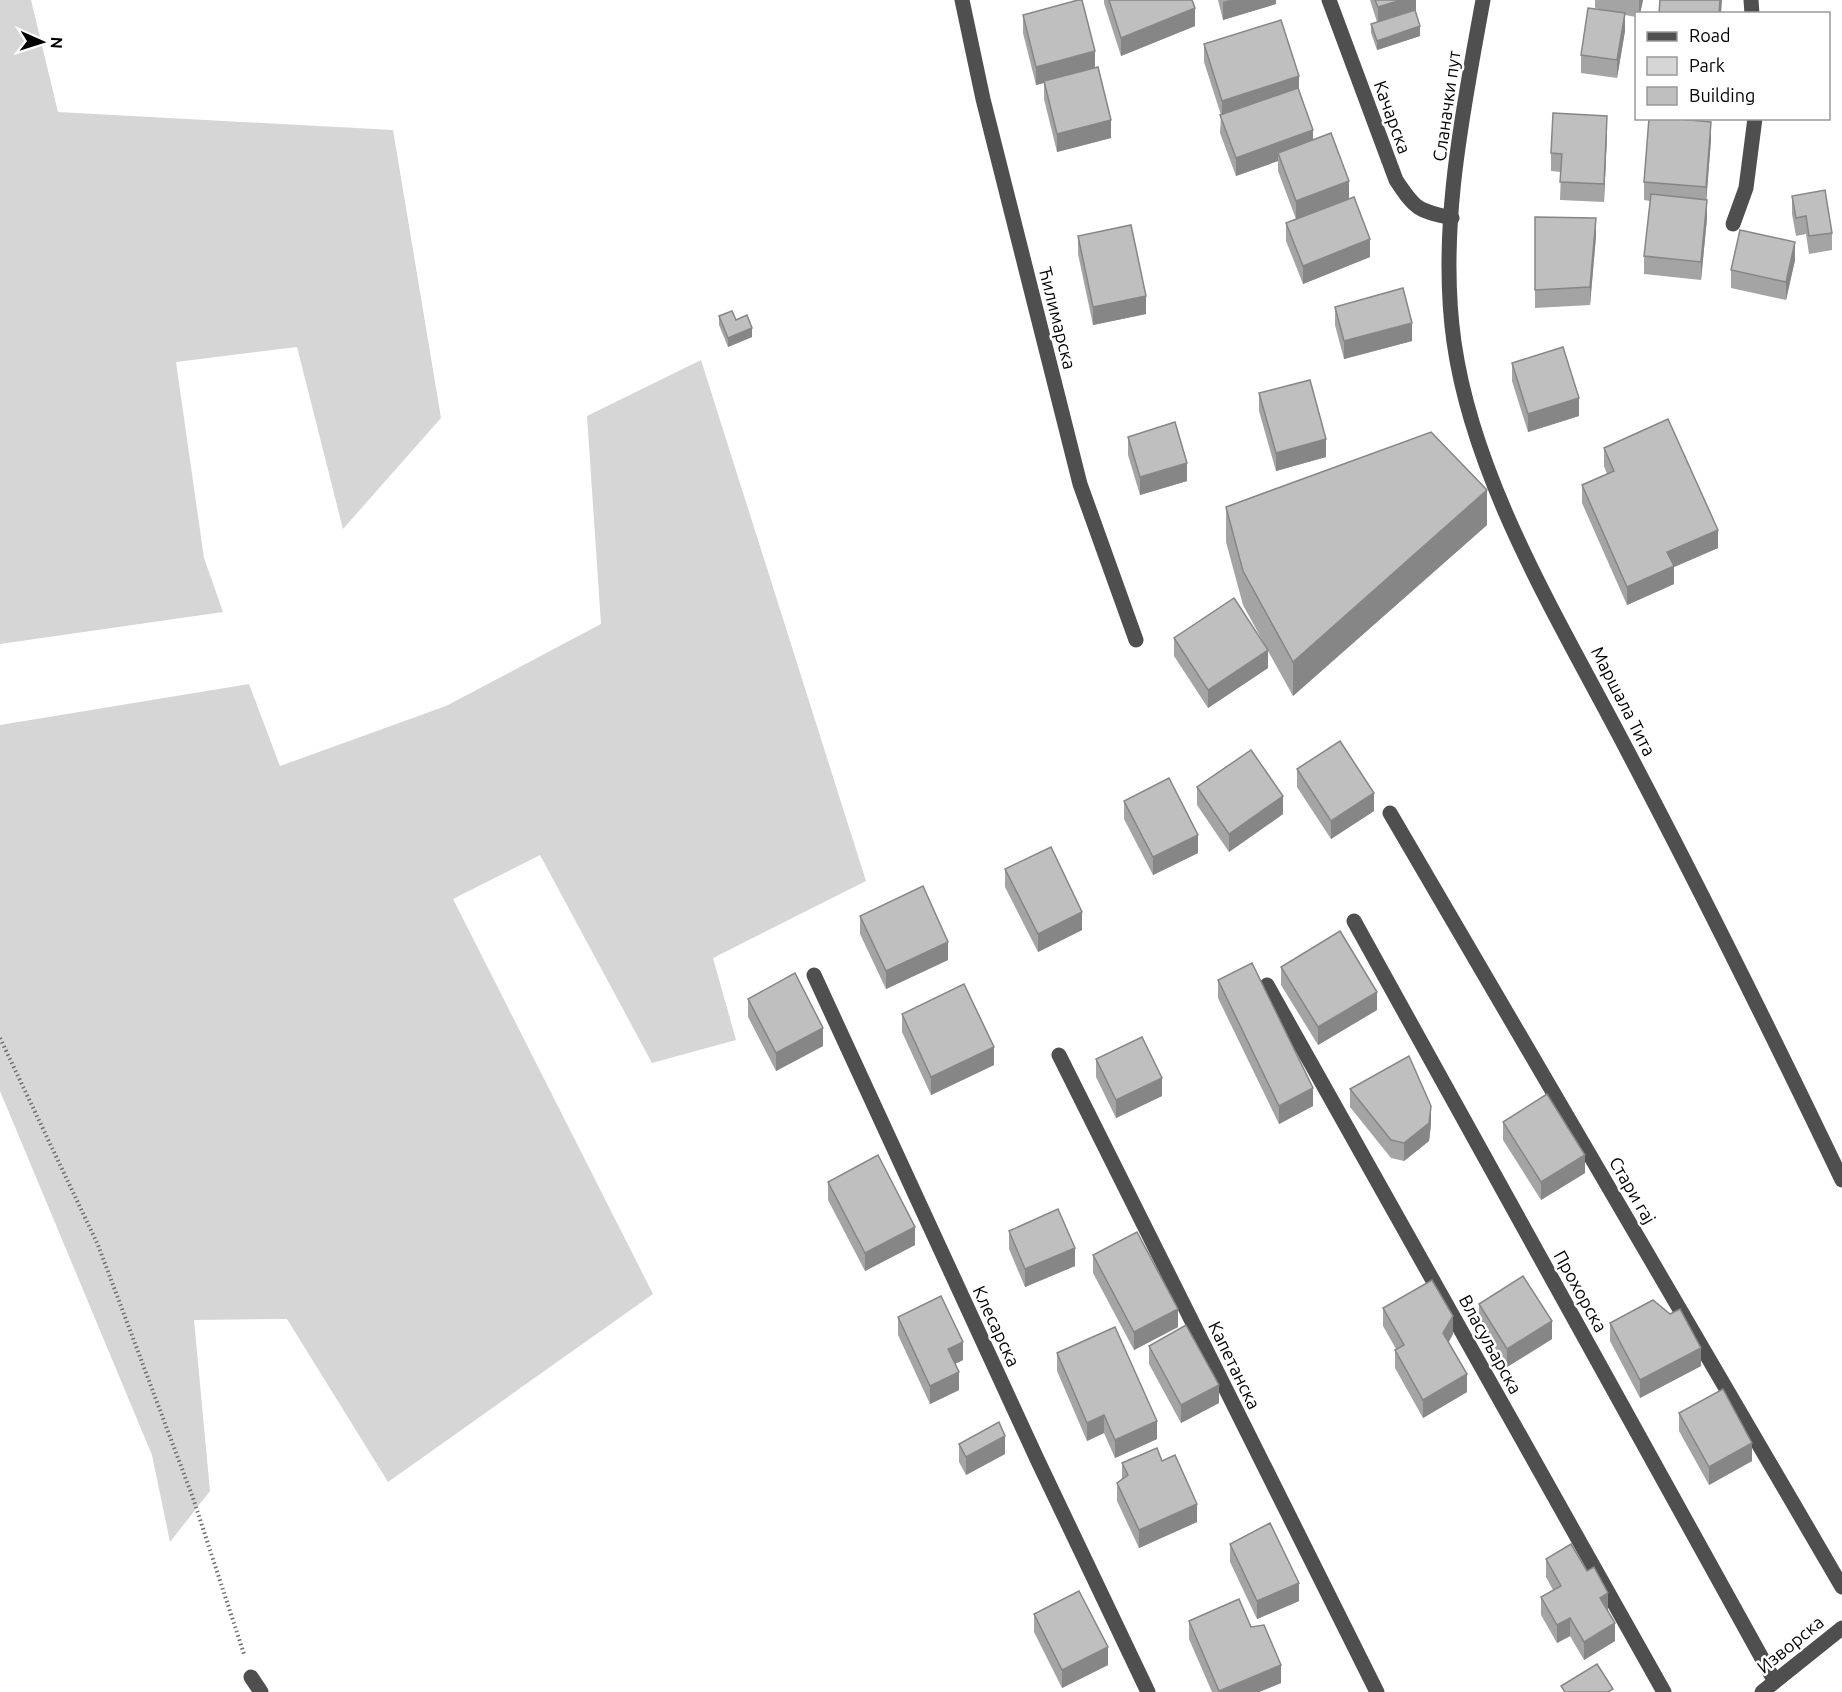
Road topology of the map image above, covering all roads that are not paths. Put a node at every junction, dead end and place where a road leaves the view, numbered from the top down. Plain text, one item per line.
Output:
1 (962, 0) edge
2 (1329, 0) edge
3 (1483, 0) edge
4 (1755, 120) edge
5 (1452, 218) junction
6 (1733, 224) dead end
7 (1136, 640) dead end
8 (1390, 813) dead end
9 (1354, 921) dead end
10 (814, 975) dead end
11 (1267, 985) dead end
12 (1059, 1055) dead end
13 (1842, 1180) edge
14 (1842, 1587) edge
15 (1842, 1628) edge
16 (251, 1677) road end
17 (1774, 1680) junction
18 (261, 1692) edge
19 (1149, 1692) edge
20 (1377, 1692) edge
21 (1664, 1692) edge
22 (1762, 1692) edge

1 - 7 street, Ћилимарска
2 - 5 street, Качарска
3 - 5 street, Сланачки пут
4 - 6 street
5 - 13 street, Маршала Тита
8 - 14 street, Стари гај
9 - 17 street, Прохорска
10 - 19 street, Клесарска
11 - 21 street, Власуљарска
12 - 20 street, Капетанска
15 - 17 street, Изворска
16 - 18 street
17 - 22 street, Изворска

